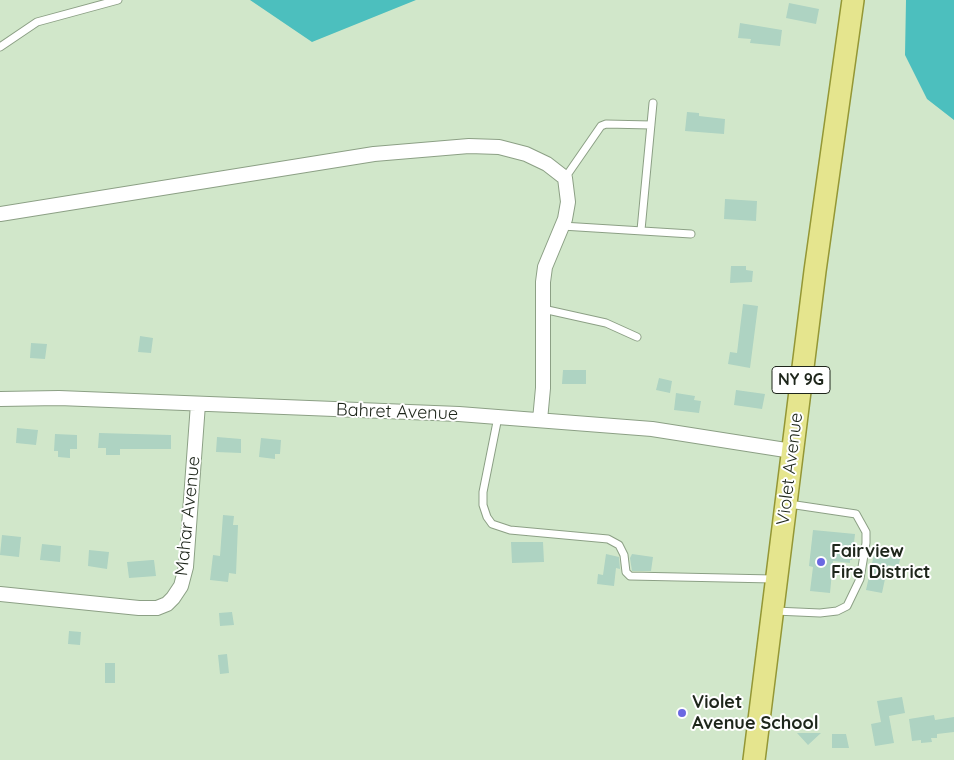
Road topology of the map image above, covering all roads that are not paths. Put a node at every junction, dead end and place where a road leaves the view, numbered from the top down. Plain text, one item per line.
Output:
1 (118, 0) edge
2 (853, 0) edge
3 (0, 47) edge
4 (653, 103) dead end
5 (651, 125) junction
6 (565, 178) junction
7 (0, 214) edge
8 (562, 226) junction
9 (641, 230) junction
10 (691, 234) dead end
11 (543, 309) junction
12 (637, 337) dead end
13 (0, 399) edge
14 (198, 404) junction
15 (498, 417) junction
16 (540, 420) junction
17 (792, 451) junction
18 (786, 504) junction
19 (776, 579) junction
20 (0, 594) edge
21 (772, 611) junction
22 (754, 760) edge

1 - 3 lane
2 - 17 main road, Violet Avenue / NY 9G
4 - 5 lane
5 - 6 lane
5 - 9 lane
6 - 7 street
6 - 8 street
8 - 9 lane
8 - 11 street
9 - 10 lane
11 - 12 lane
11 - 16 street
13 - 14 street, Bahret Avenue
14 - 15 street, Bahret Avenue
14 - 20 street, Mahar Avenue
15 - 16 street, Bahret Avenue
15 - 19 lane
16 - 17 street, Bahret Avenue
17 - 18 main road, Violet Avenue / NY 9G
18 - 19 main road, Violet Avenue / NY 9G
18 - 21 lane
19 - 21 main road, Violet Avenue / NY 9G
21 - 22 main road, Violet Avenue / NY 9G

